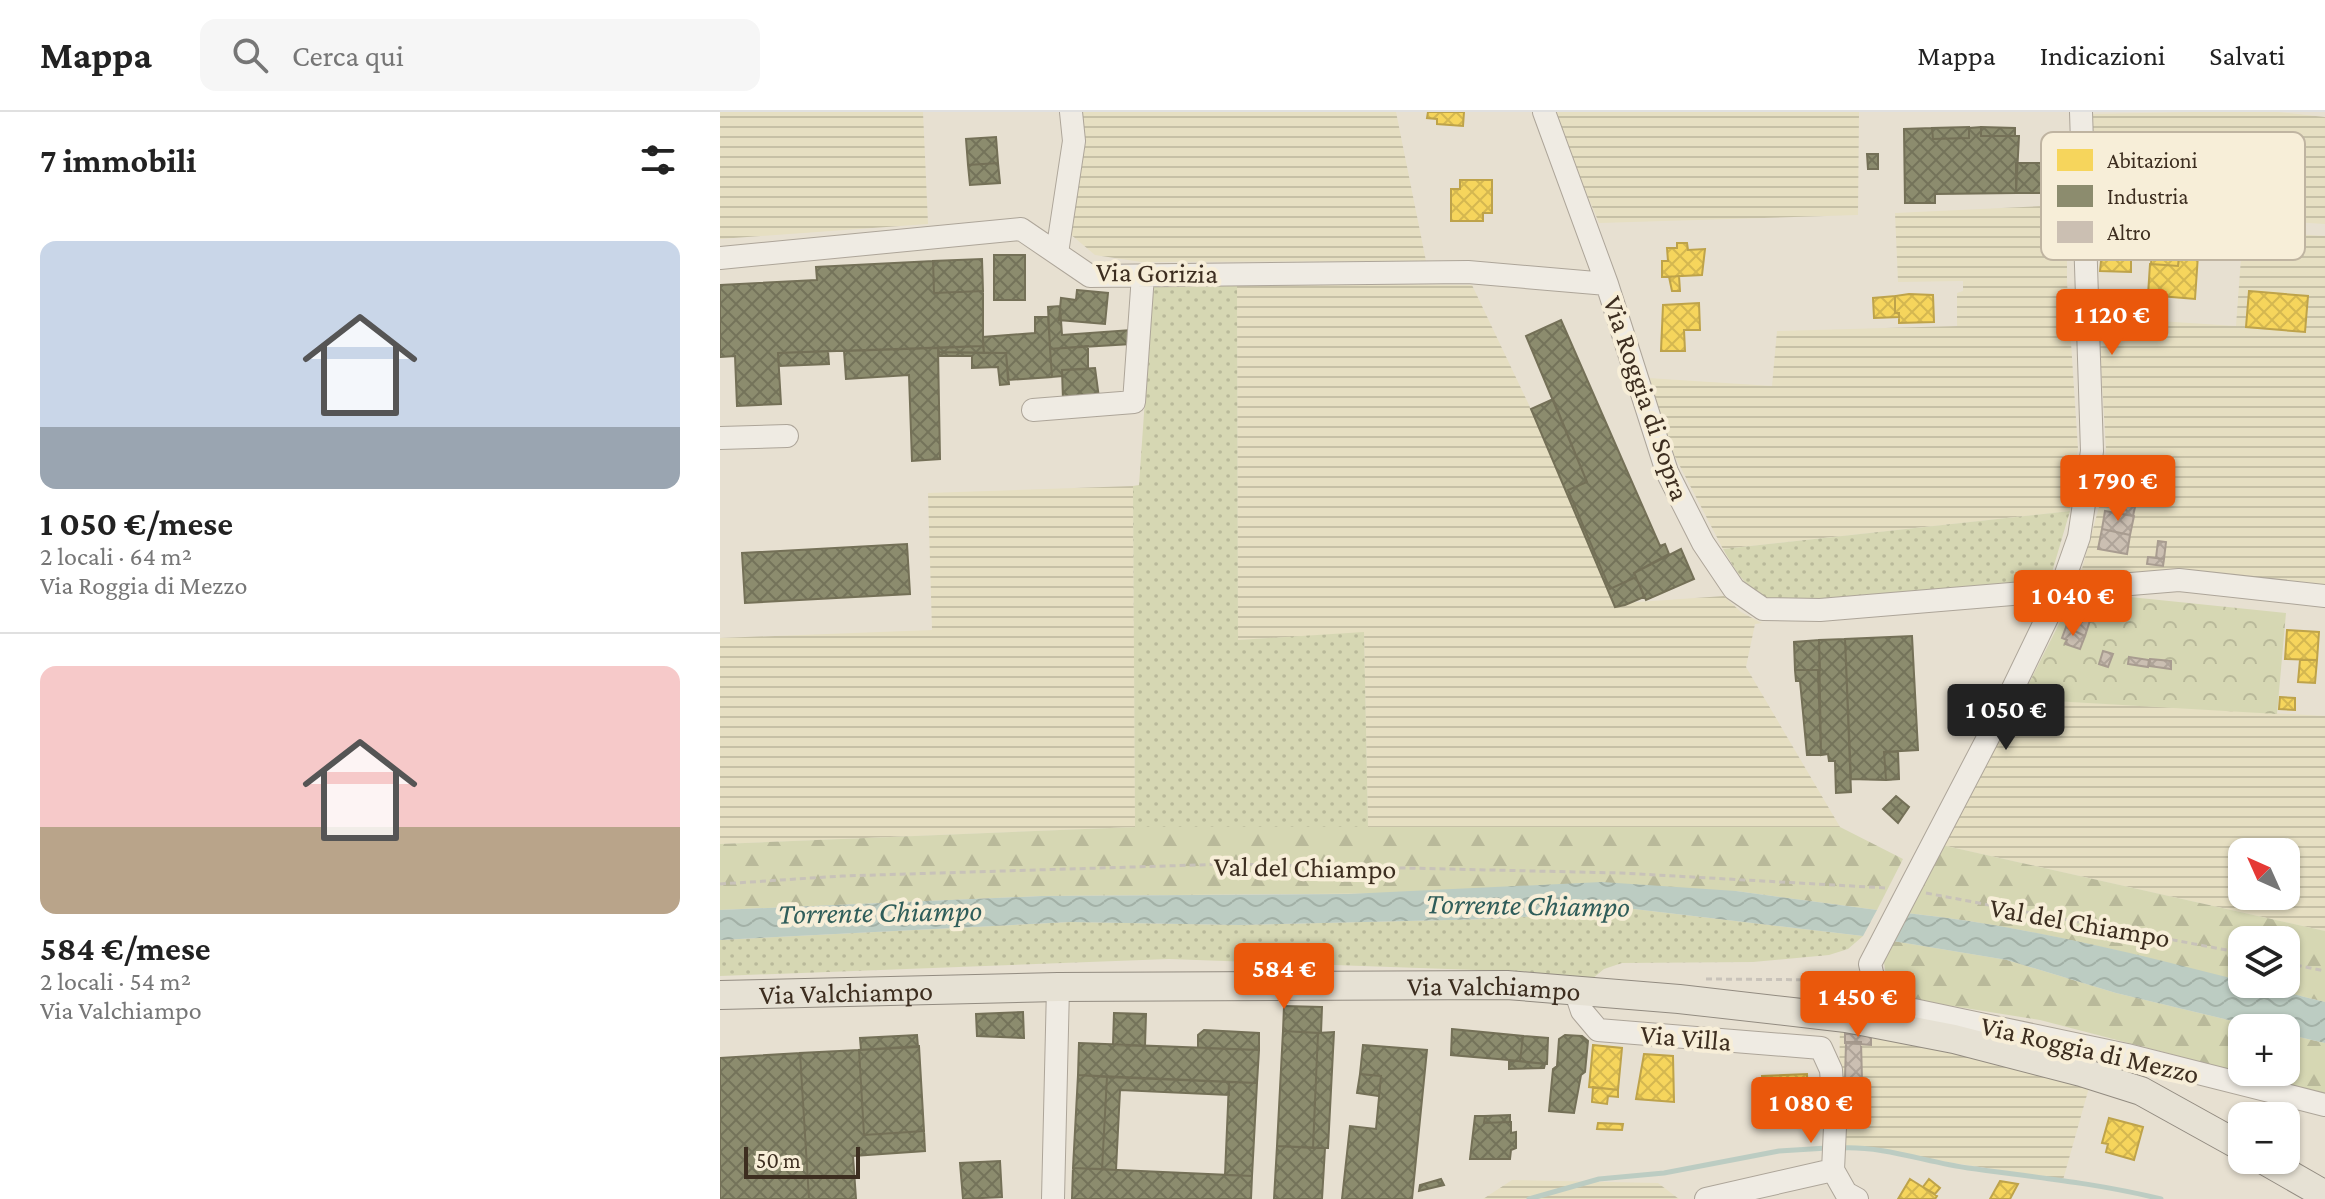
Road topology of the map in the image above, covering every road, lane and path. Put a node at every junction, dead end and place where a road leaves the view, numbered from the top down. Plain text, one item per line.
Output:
1 (1071, 112) edge
2 (1544, 112) edge
3 (2081, 112) edge
4 (2082, 132) edge
5 (1057, 253) junction
6 (720, 258) edge
7 (2086, 260) edge
8 (1143, 275) junction
9 (1607, 284) junction
10 (1033, 410) dead end
11 (787, 436) dead end
12 (720, 438) edge
13 (2060, 591) junction
14 (2325, 596) edge
15 (720, 884) edge
16 (1902, 895) junction
17 (2228, 951) edge
18 (1873, 957) junction
19 (2300, 966) edge
20 (2325, 971) edge
21 (1706, 979) dead end
22 (1058, 987) junction
23 (1575, 990) junction
24 (720, 995) edge
25 (1846, 1018) junction
26 (1821, 1048) junction
27 (2325, 1105) edge
28 (2228, 1139) edge
29 (1833, 1170) junction
30 (2288, 1174) edge
31 (2325, 1195) edge
32 (1053, 1199) edge
33 (1706, 1199) edge
34 (1857, 1199) edge

1 - 5 street
2 - 9 street, Via Roggia di Sopra
3 - 4 street
5 - 6 street, Via Gorizia
5 - 8 street, Via Gorizia
7 - 13 street
8 - 9 street, Via Gorizia
8 - 10 street
9 - 13 street, Via Roggia di Sopra
11 - 12 street
13 - 14 street, Via Roggia di Sopra
13 - 16 street
15 - 16 path, Val del Chiampo
16 - 17 path, Val del Chiampo
16 - 18 street
18 - 21 path
18 - 27 street, Via Roggia di Mezzo
19 - 20 path
22 - 23 main road, Via Valchiampo
22 - 24 main road, Via Valchiampo
22 - 32 street
23 - 25 main road, Via Valchiampo
23 - 26 street, Via Villa
25 - 26 street
25 - 28 main road, Via Valchiampo
26 - 29 street
29 - 33 street
29 - 34 street
30 - 31 main road

